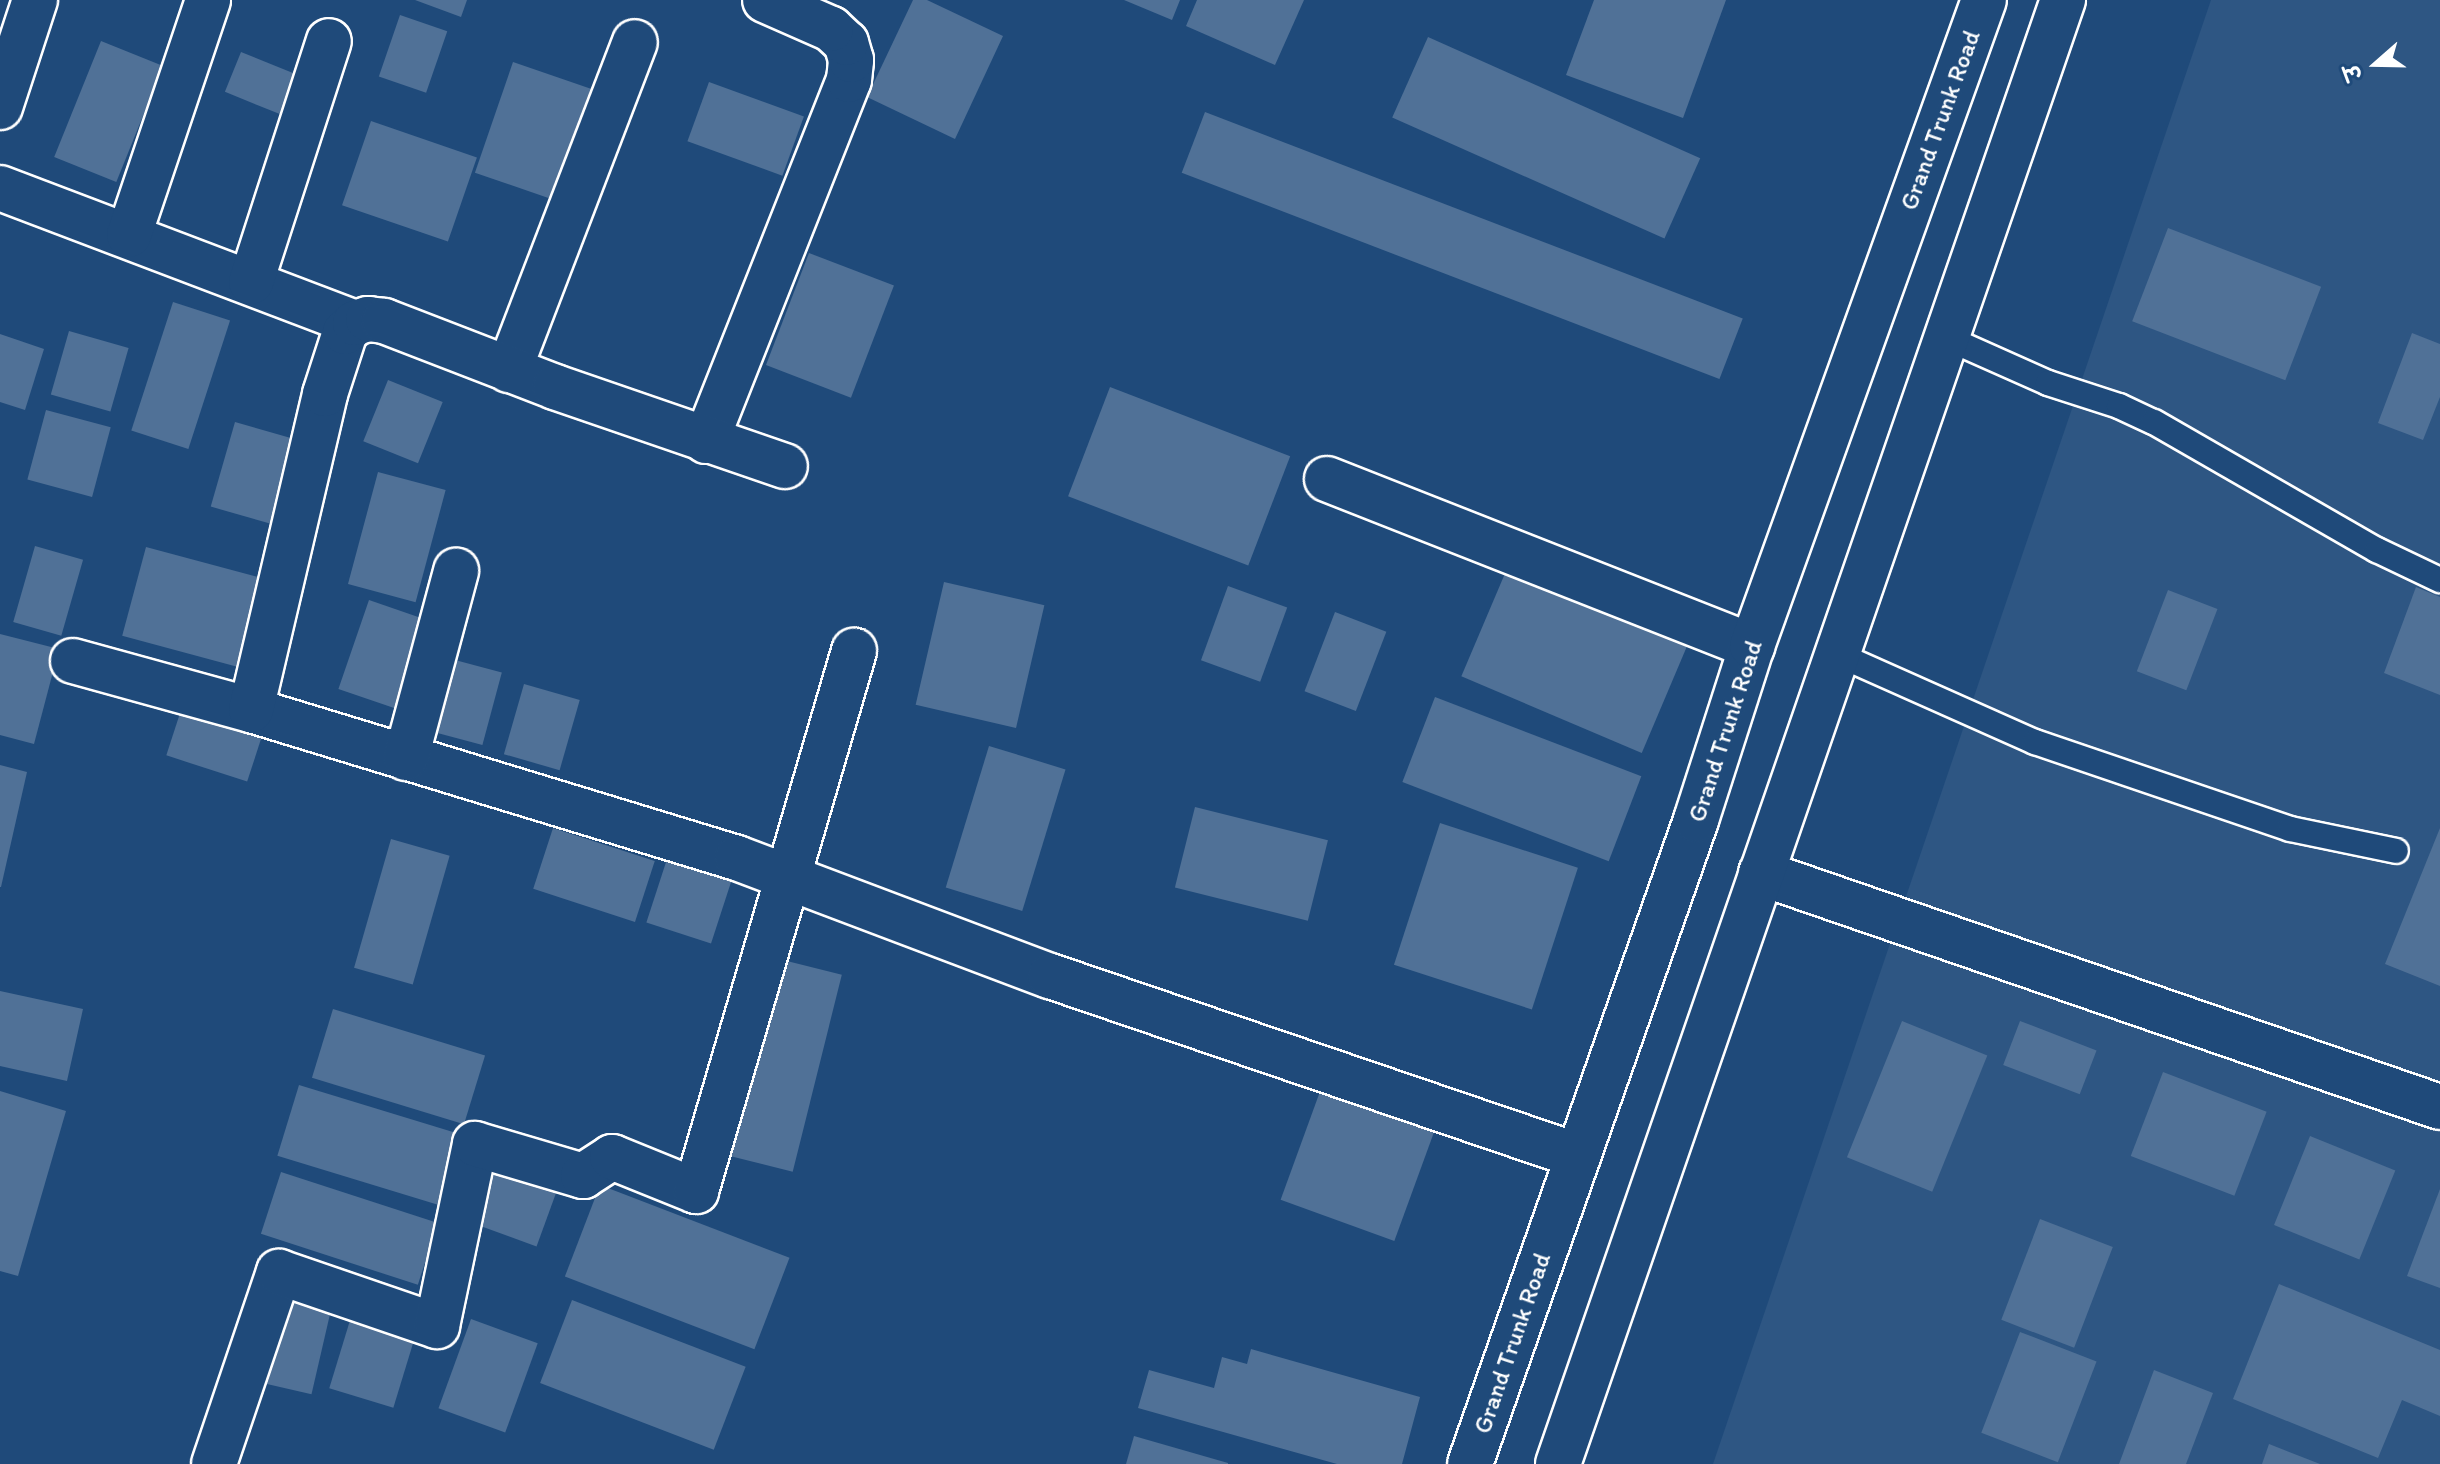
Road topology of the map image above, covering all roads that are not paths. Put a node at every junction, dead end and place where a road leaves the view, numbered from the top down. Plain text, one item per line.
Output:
1 (35, 0) edge
2 (208, 0) edge
3 (765, 0) edge
4 (1984, 0) edge
5 (2063, 0) edge
6 (329, 41) dead end
7 (635, 42) dead end
8 (0, 107) edge
9 (0, 188) edge
10 (129, 235) junction
11 (251, 282) junction
12 (355, 323) junction
13 (1947, 338) junction
14 (509, 370) junction
15 (706, 441) junction
16 (785, 466) dead end
17 (1327, 479) dead end
18 (456, 571) dead end
19 (2440, 580) edge
20 (1752, 646) junction
21 (854, 651) dead end
22 (1837, 654) junction
23 (73, 661) dead end
24 (251, 710) junction
25 (406, 758) junction
26 (2396, 851) dead end
27 (1761, 873) junction
28 (787, 877) junction
29 (2440, 1107) edge
30 (1578, 1156) junction
31 (214, 1464) edge
32 (1470, 1464) edge
33 (1558, 1464) edge

1 - 8 main road
2 - 10 main road
3 - 15 main road
4 - 20 main road, Grand Trunk Road
5 - 13 main road
6 - 11 main road
7 - 14 main road
9 - 10 main road
10 - 11 main road
11 - 12 main road
12 - 14 main road
12 - 24 main road
13 - 19 lane
13 - 22 main road
14 - 15 main road
15 - 16 main road
17 - 20 main road
18 - 25 main road
20 - 30 main road, Grand Trunk Road
21 - 28 main road
22 - 26 lane
22 - 27 main road
23 - 24 main road
24 - 25 main road
25 - 28 main road
27 - 29 main road
27 - 33 main road
28 - 30 main road
28 - 31 main road
30 - 32 main road, Grand Trunk Road

